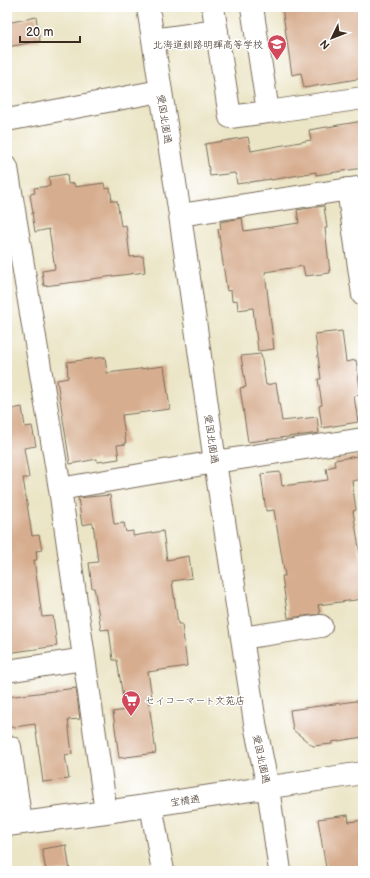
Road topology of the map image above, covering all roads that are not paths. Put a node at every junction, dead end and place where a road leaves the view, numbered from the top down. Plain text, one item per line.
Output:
1 (148, 7) edge
2 (214, 7) edge
3 (252, 7) edge
4 (217, 31) junction
5 (153, 40) junction
6 (160, 91) junction
7 (363, 98) edge
8 (268, 112) junction
9 (7, 120) edge
10 (7, 168) edge
11 (356, 188) edge
12 (180, 215) junction
13 (363, 295) edge
14 (363, 439) edge
15 (215, 462) junction
16 (60, 489) junction
17 (321, 626) dead end
18 (242, 638) junction
19 (84, 659) junction
20 (7, 671) edge
21 (10, 747) dead end
22 (363, 773) edge
23 (268, 788) junction
24 (151, 805) junction
25 (106, 812) junction
26 (14, 824) edge
27 (163, 871) edge
28 (280, 871) edge

1 - 5 street, 愛国北園通
2 - 4 street
3 - 8 street
4 - 5 street
4 - 8 street
5 - 6 street, 愛国北園通
6 - 9 street
6 - 12 street, 愛国北園通
7 - 8 street
10 - 16 street
11 - 12 street
11 - 13 street
12 - 15 street, 愛国北園通
14 - 15 street
15 - 16 street
15 - 18 street, 愛国北園通
16 - 19 street
17 - 18 street
18 - 23 street, 愛国北園通
19 - 20 street
19 - 25 street
21 - 26 street
22 - 23 street, 宝橋通
23 - 24 street, 宝橋通
23 - 28 street, 愛国北園通
24 - 25 street, 宝橋通
24 - 27 street
25 - 26 street, 宝橋通

